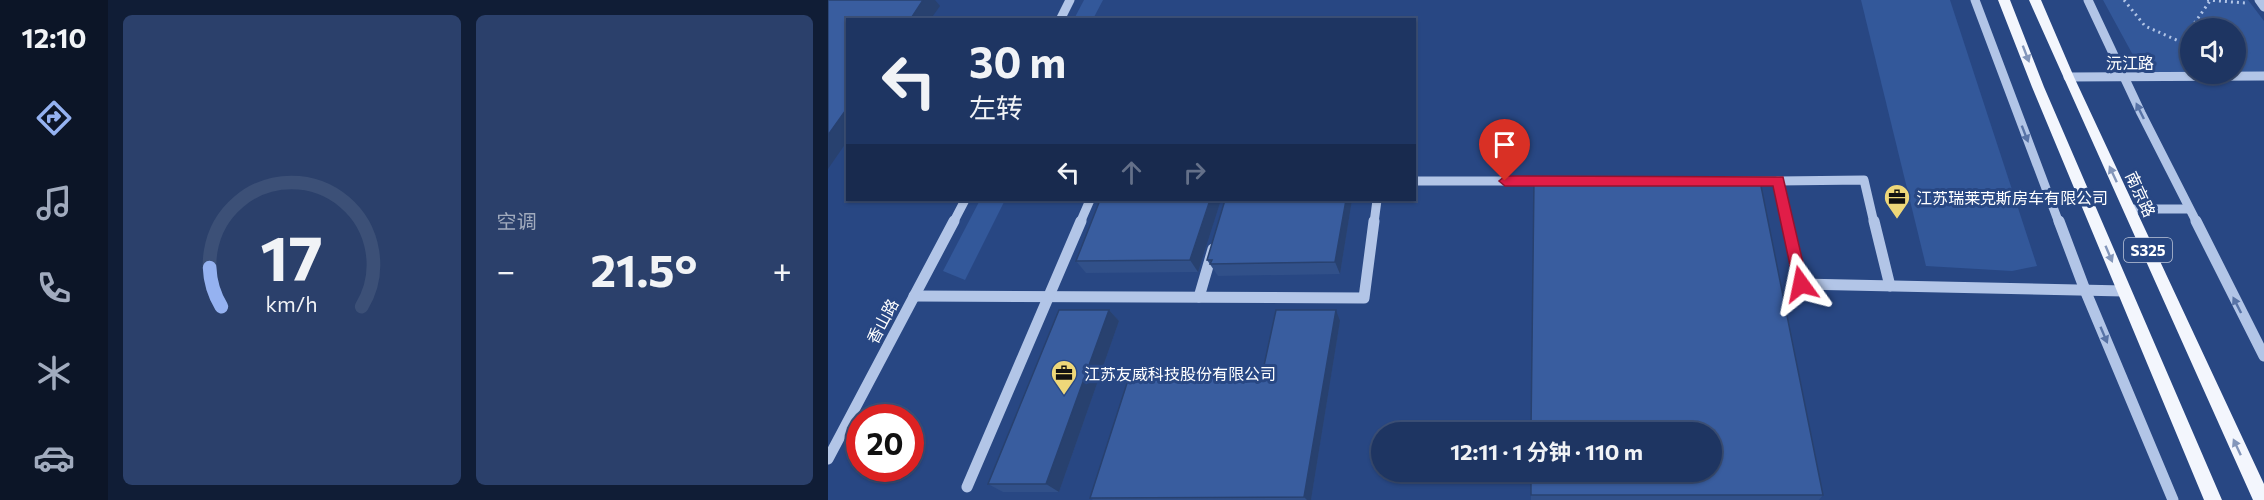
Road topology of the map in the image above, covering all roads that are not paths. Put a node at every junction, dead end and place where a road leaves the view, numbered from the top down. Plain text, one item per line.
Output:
1 (1070, 0) edge
2 (1975, 0) edge
3 (2004, 0) edge
4 (2035, 0) edge
5 (2088, 0) edge
6 (1061, 18) edge
7 (2264, 76) edge
8 (2068, 77) junction
9 (2124, 77) junction
10 (1416, 181) edge
11 (1778, 181) junction
12 (964, 201) edge
13 (1090, 201) edge
14 (1377, 201) edge
15 (2128, 209) junction
16 (2189, 209) junction
17 (1215, 243) edge
18 (1890, 286) junction
19 (2085, 290) junction
20 (2124, 291) junction
21 (914, 296) junction
22 (1047, 297) junction
23 (1199, 297) junction
24 (2264, 356) edge
25 (828, 459) edge
26 (967, 487) dead end
27 (2173, 500) edge
28 (2213, 500) edge
29 (2262, 500) edge

1 - 6 street
2 -> 19 street
3 -> 20 main road, S325
4 - 8 main road, 南京路 / S325
5 - 9 street
7 - 9 street, 沅江路
8 - 9 street, 沅江路
15 -> 8 main road, 南京路 / S325
16 -> 9 street
10 - 11 street
11 - 18 street
11 - 18 street
12 - 21 street, 香山路
13 - 22 street
14 - 23 street
15 - 16 street
29 -> 15 main road, 南京路 / S325
24 -> 16 street
17 - 23 street
18 - 19 street
19 - 20 street
19 -> 27 street
20 - 28 main road, S325
21 - 22 street
21 - 25 street, 香山路
22 - 23 street
22 - 26 street

